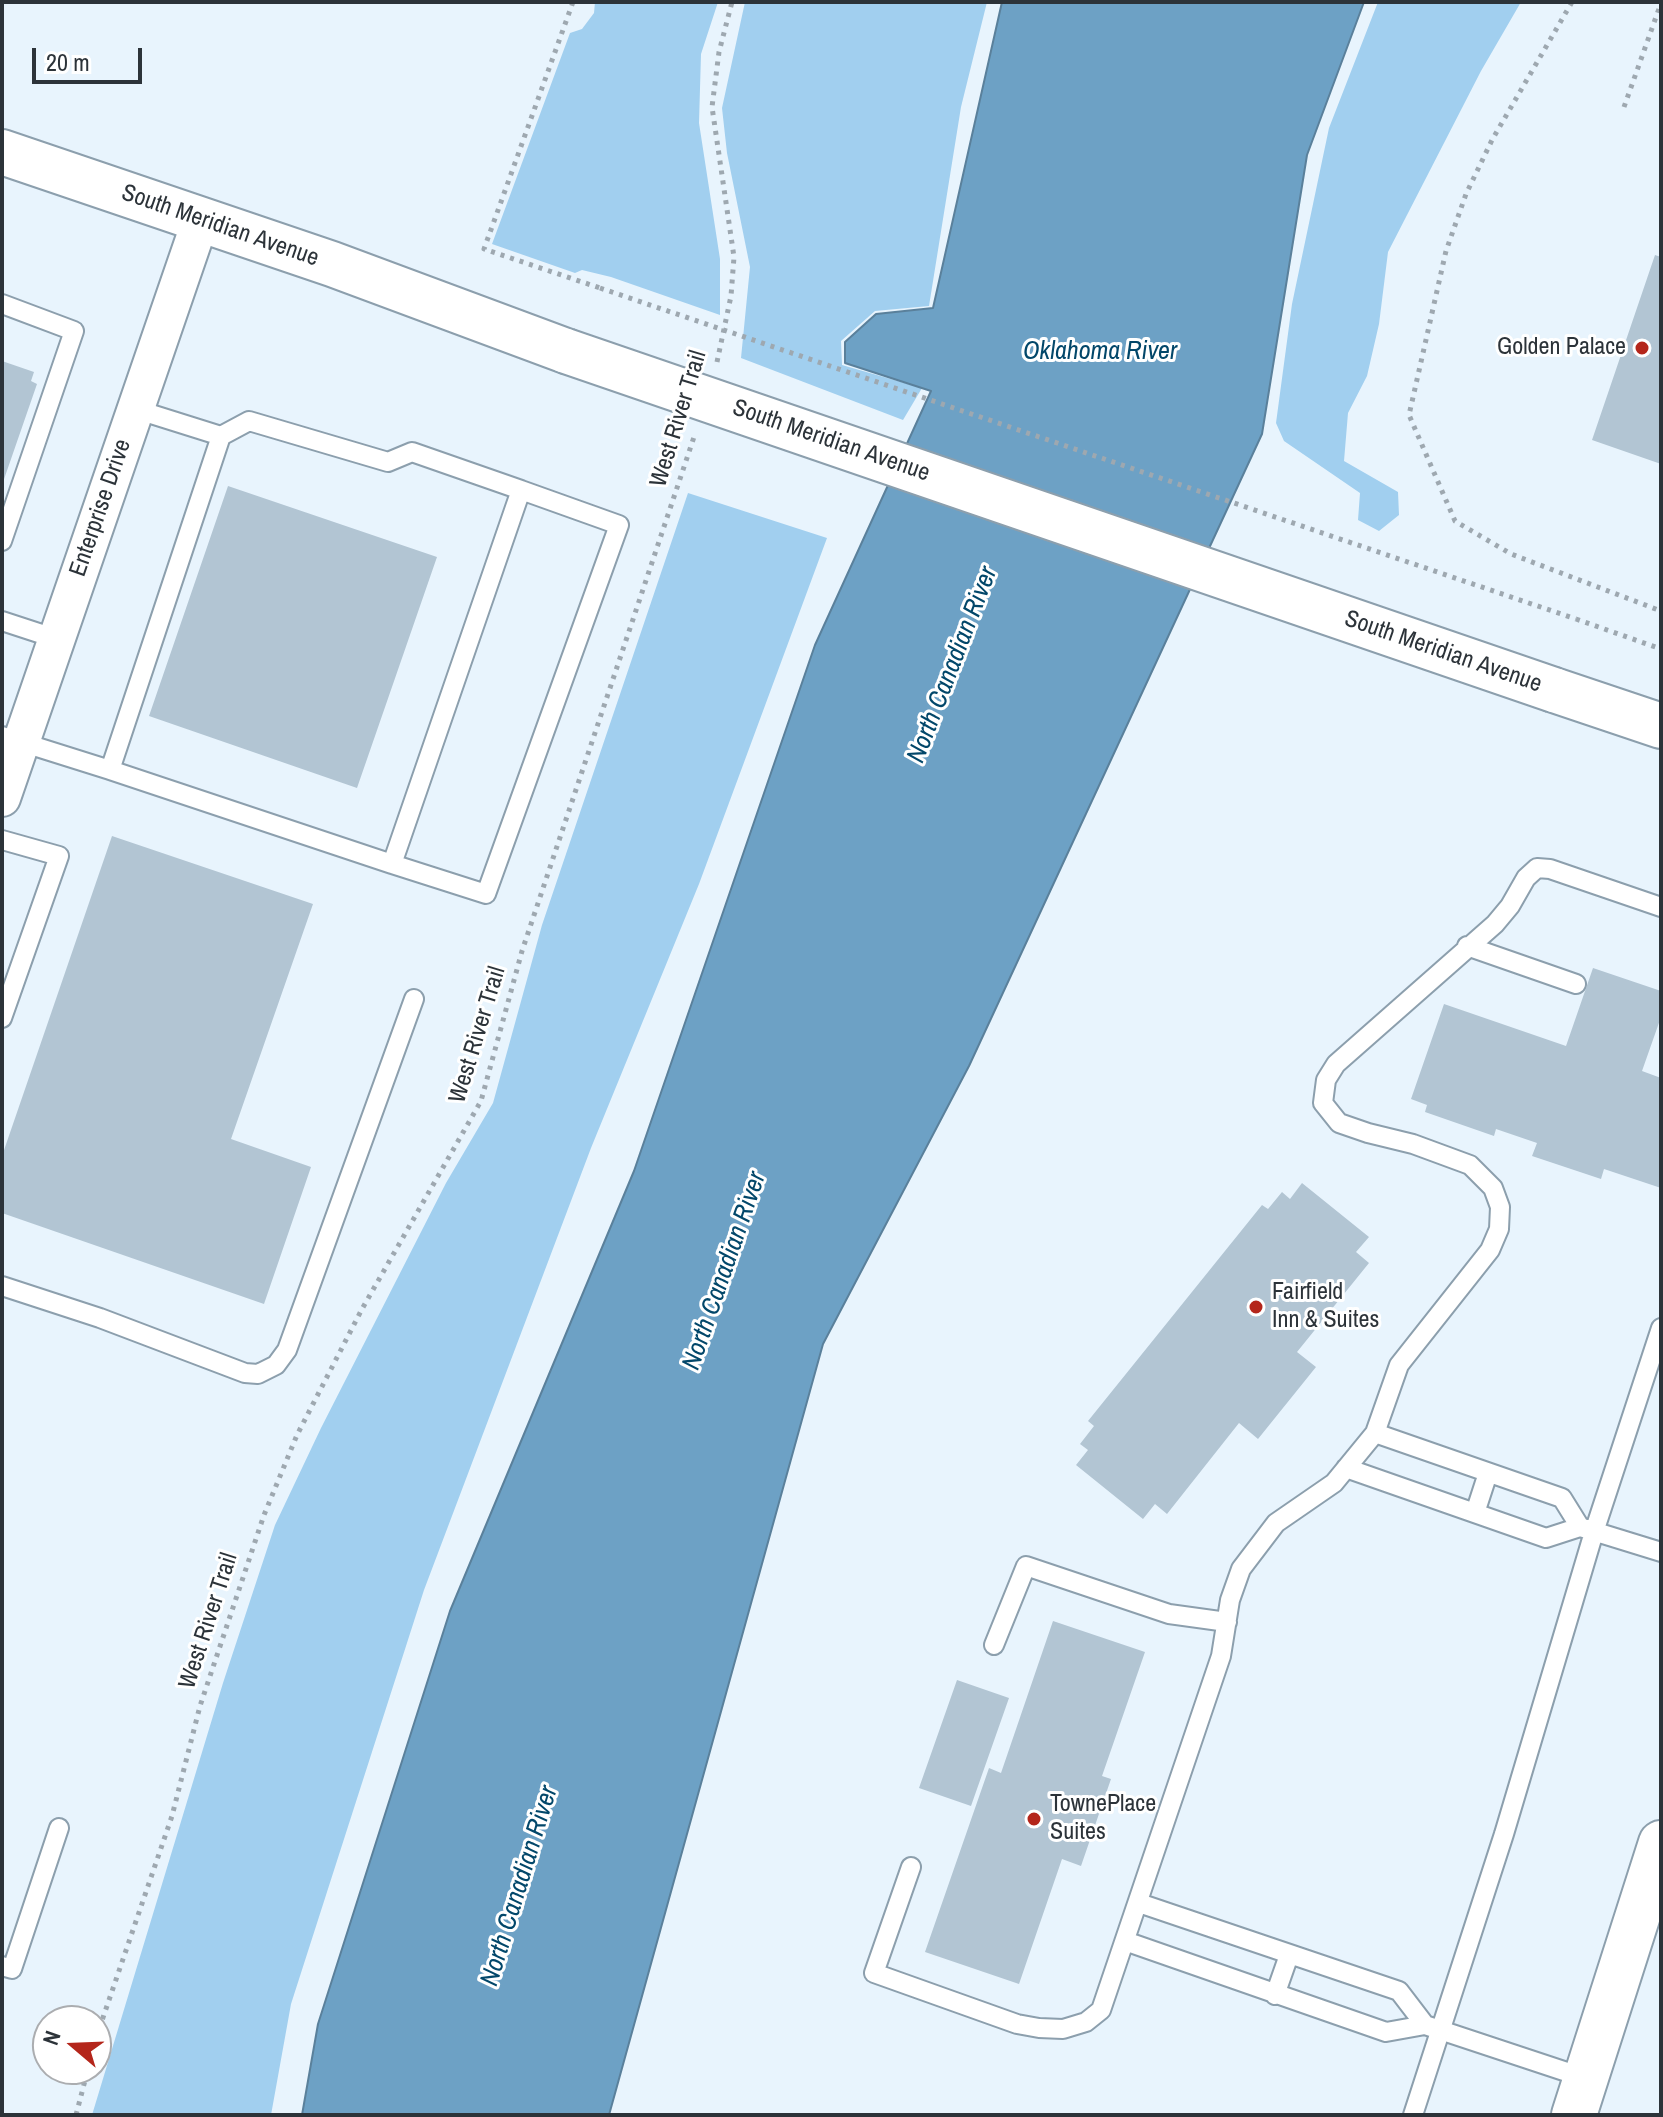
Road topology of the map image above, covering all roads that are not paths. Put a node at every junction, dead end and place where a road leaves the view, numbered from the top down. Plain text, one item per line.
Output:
1 (2, 152) edge
2 (201, 219) junction
3 (2, 304) edge
4 (135, 409) junction
5 (221, 436) junction
6 (521, 490) junction
7 (2, 541) edge
8 (2, 621) edge
9 (57, 639) junction
10 (1661, 726) edge
11 (12, 739) edge
12 (110, 770) junction
13 (2, 798) edge
14 (2, 840) edge
15 (392, 864) junction
16 (1661, 907) edge
17 (1467, 946) junction
18 (1576, 984) dead end
19 (414, 999) dead end
20 (2, 1018) edge
21 (2, 1286) edge
22 (1661, 1328) edge
23 (1375, 1433) junction
24 (1346, 1468) junction
25 (1488, 1473) junction
26 (1475, 1513) junction
27 (1587, 1529) junction
28 (1661, 1552) edge
29 (1227, 1622) junction
30 (994, 1645) dead end
31 (59, 1828) dead end
32 (1661, 1843) edge
33 (911, 1867) dead end
34 (1139, 1903) junction
35 (1125, 1941) junction
36 (1289, 1955) junction
37 (2, 1966) edge
38 (1275, 1995) junction
39 (1433, 2027) junction
40 (1580, 2096) edge
41 (1413, 2115) edge

1 - 2 main road, South Meridian Avenue
2 - 4 street, Enterprise Drive
2 - 10 main road, South Meridian Avenue, bridge
3 - 7 lane
4 - 5 lane
4 - 9 street, Enterprise Drive
5 - 6 lane
5 - 12 lane
6 - 15 lane
6 - 15 lane
8 - 9 lane
9 - 11 street, Enterprise Drive
11 - 12 lane
11 - 13 street, Enterprise Drive
12 - 15 lane
14 - 20 lane
16 - 17 lane
17 - 18 lane
17 - 23 lane
19 - 21 lane
22 - 27 lane
23 - 24 lane
23 - 25 lane
24 - 26 lane
24 - 29 lane
25 - 26 lane
25 - 27 lane
26 - 27 lane
27 - 28 lane
27 - 39 lane
29 - 30 lane
29 - 34 lane
31 - 37 lane
32 - 40 main road
33 - 35 lane
34 - 35 lane
34 - 36 lane
35 - 38 lane
36 - 38 lane
36 - 39 lane
38 - 39 lane
39 - 40 lane
39 - 41 lane

